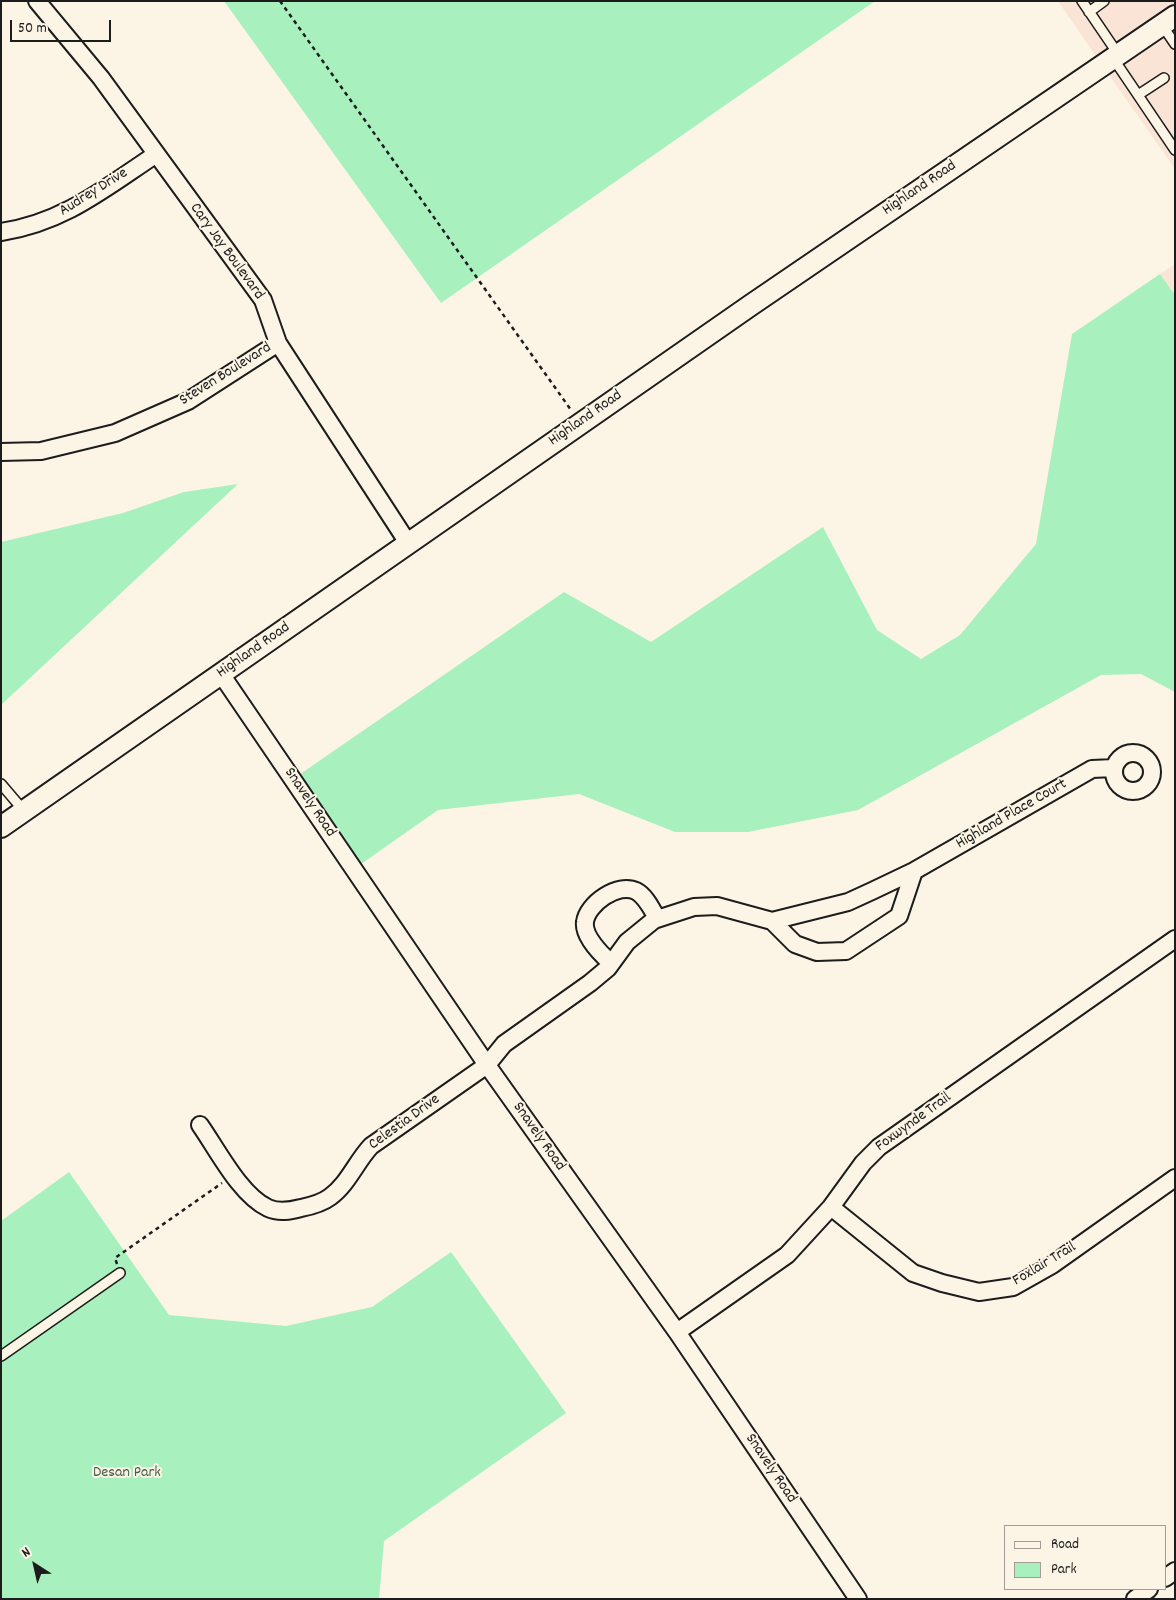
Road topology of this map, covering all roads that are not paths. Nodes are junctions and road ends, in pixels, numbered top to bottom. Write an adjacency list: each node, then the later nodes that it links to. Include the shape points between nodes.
1 (37, 1): 11 (street, Cary Jay Boulevard, via 96,72)
2 (1082, 1): 4 (lane)
3 (1104, 1): 4 (lane)
4 (1089, 12): 7 (lane)
5 (1168, 21): 6 (lane); 7 (street, Highland Road)
6 (1175, 44)
7 (1115, 56): 9 (lane); 15 (street, Highland Road)
8 (1164, 78): 9 (lane)
9 (1138, 95): 10 (lane)
10 (1175, 150)
11 (155, 154): 12 (street, Audrey Drive, via 63,215); 13 (street, Cary Jay Boulevard, via 263,300)
12 (1, 232)
13 (278, 343): 14 (street, Steven Boulevard, via 188,401 115,433 41,451); 15 (street, Cary Jay Boulevard)
14 (1, 452)
15 (408, 543): 16 (street, Highland Road)
16 (221, 674): 19 (street, Highland Road); 26 (street, Snavely Road)
17 (1114, 768): 21 (street, Highland Place Court, via 1092,769)
18 (1, 784): 19 (lane)
19 (24, 811): 20 (street, Highland Road)
20 (2, 825)
21 (914, 871): 23 (street, Highland Place Court, via 848,902); 23 (street, Highland Place Court, via 899,916 846,951 818,952 795,944)
22 (657, 918): 23 (street, Highland Place Court, via 694,908 717,906); 25 (street, Highland Place Court, via 627,942); 25 (street, via 635,891 618,890 592,906 584,923 586,932)
23 (772, 921)
24 (1175, 939): 29 (street, Foxwynde Trail, via 879,1147)
25 (611, 963): 26 (street, Highland Place Court, via 590,983 504,1044)
26 (487, 1065): 27 (street, Celestia Drive, via 371,1146 330,1197 287,1212 268,1208 248,1192); 31 (street, Snavely Road)
27 (200, 1125)
28 (1175, 1178): 29 (street, Foxlair Trail, via 1052,1264 1012,1287 979,1292 942,1284 913,1273)
29 (830, 1207): 31 (street, Foxwynde Trail, via 787,1255)
30 (120, 1273): 32 (lane)
31 (677, 1332): 34 (street, Snavely Road)
32 (1, 1356)
33 (1148, 1590): 35 (street)
34 (858, 1599)
35 (1135, 1599)

